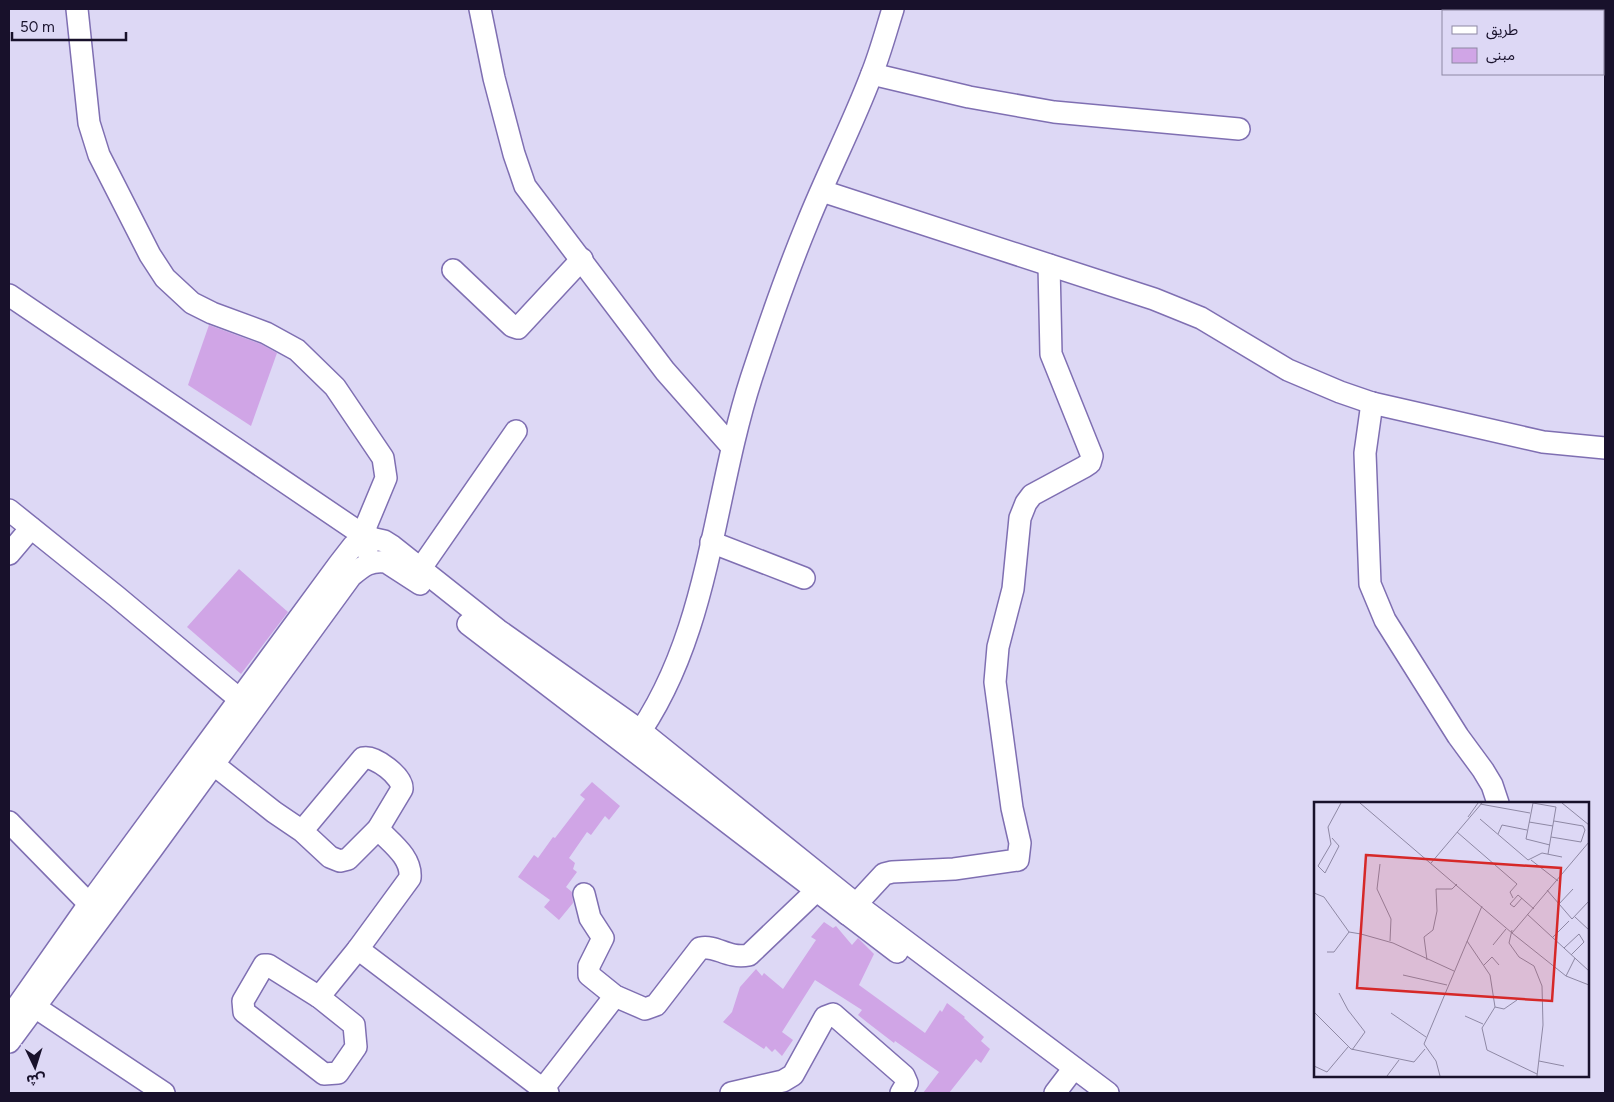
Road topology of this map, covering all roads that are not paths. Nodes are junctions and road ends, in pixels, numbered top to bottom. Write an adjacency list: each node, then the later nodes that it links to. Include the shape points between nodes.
1 (76, 9): 17 (street, via 89,123 111,182 150,255 165,278 192,303 282,341 317,368 339,392 383,458 386,471 383,487 368,518)
2 (480, 9): 7 (street, via 494,78 522,180)
3 (893, 9): 4 (street)
4 (872, 74): 5 (street, via 968,97 1054,112); 6 (street)
5 (1238, 129)
6 (822, 190): 8 (street); 13 (street, via 787,275)
7 (582, 259): 9 (street, via 518,328 512,326); 13 (street, via 665,371)
8 (1049, 265): 11 (street, via 1154,299 1200,318 1288,370); 32 (street, via 1051,354 1092,456 1084,467 1032,495 1020,518 1016,571 998,647 995,682 1012,808 1020,843 1018,860 884,874)
9 (453, 270)
10 (9, 295): 17 (street)
11 (1372, 403): 14 (street, via 1542,442); 26 (street, via 1366,453 1370,584 1397,641 1483,770)
12 (516, 431): 21 (street)
13 (732, 446): 18 (street)
14 (1605, 448)
15 (9, 510): 16 (street)
16 (31, 528): 19 (street); 23 (street)
17 (366, 537): 20 (street); 21 (street, via 384,541); 23 (street, via 352,546)
18 (711, 542): 22 (street); 24 (street, via 679,660 668,687)
19 (9, 554)
20 (368, 562): 23 (street, via 350,576); 24 (street, via 386,562 397,568 495,646)
21 (422, 568): 24 (street)
22 (804, 578)
23 (246, 705): 25 (street)
24 (635, 739): 30 (street); 32 (street)
25 (207, 759): 29 (street); 33 (street)
26 (1498, 802)
27 (9, 822): 33 (street)
28 (378, 829): 29 (street, via 348,860 330,857); 29 (street, via 403,786 400,780 367,757); 34 (street, via 406,858 411,870 410,878)
29 (302, 831)
30 (816, 892): 32 (street); 35 (street, via 749,955 735,957 700,948 652,1007 645,1009)
31 (584, 894): 35 (street, via 590,918 603,938 588,973)
32 (851, 909): 40 (street)
33 (95, 910): 37 (street)
34 (358, 949): 36 (street); 41 (street)
35 (615, 996): 41 (street)
36 (319, 997): 36 (street, via 354,1025 356,1047 338,1073 324,1074 244,1012 243,1006 264,965)
37 (29, 1003): 38 (street); 39 (street); 42 (street)
38 (9, 1018)
39 (9, 1042)
40 (1077, 1081): 45 (street); 46 (street)
41 (545, 1091)
42 (164, 1093)
43 (731, 1093): 44 (street, via 783,1081 793,1075 825,1017 833,1014 904,1076 907,1083)
44 (901, 1093)
45 (1055, 1093)
46 (1108, 1093)

